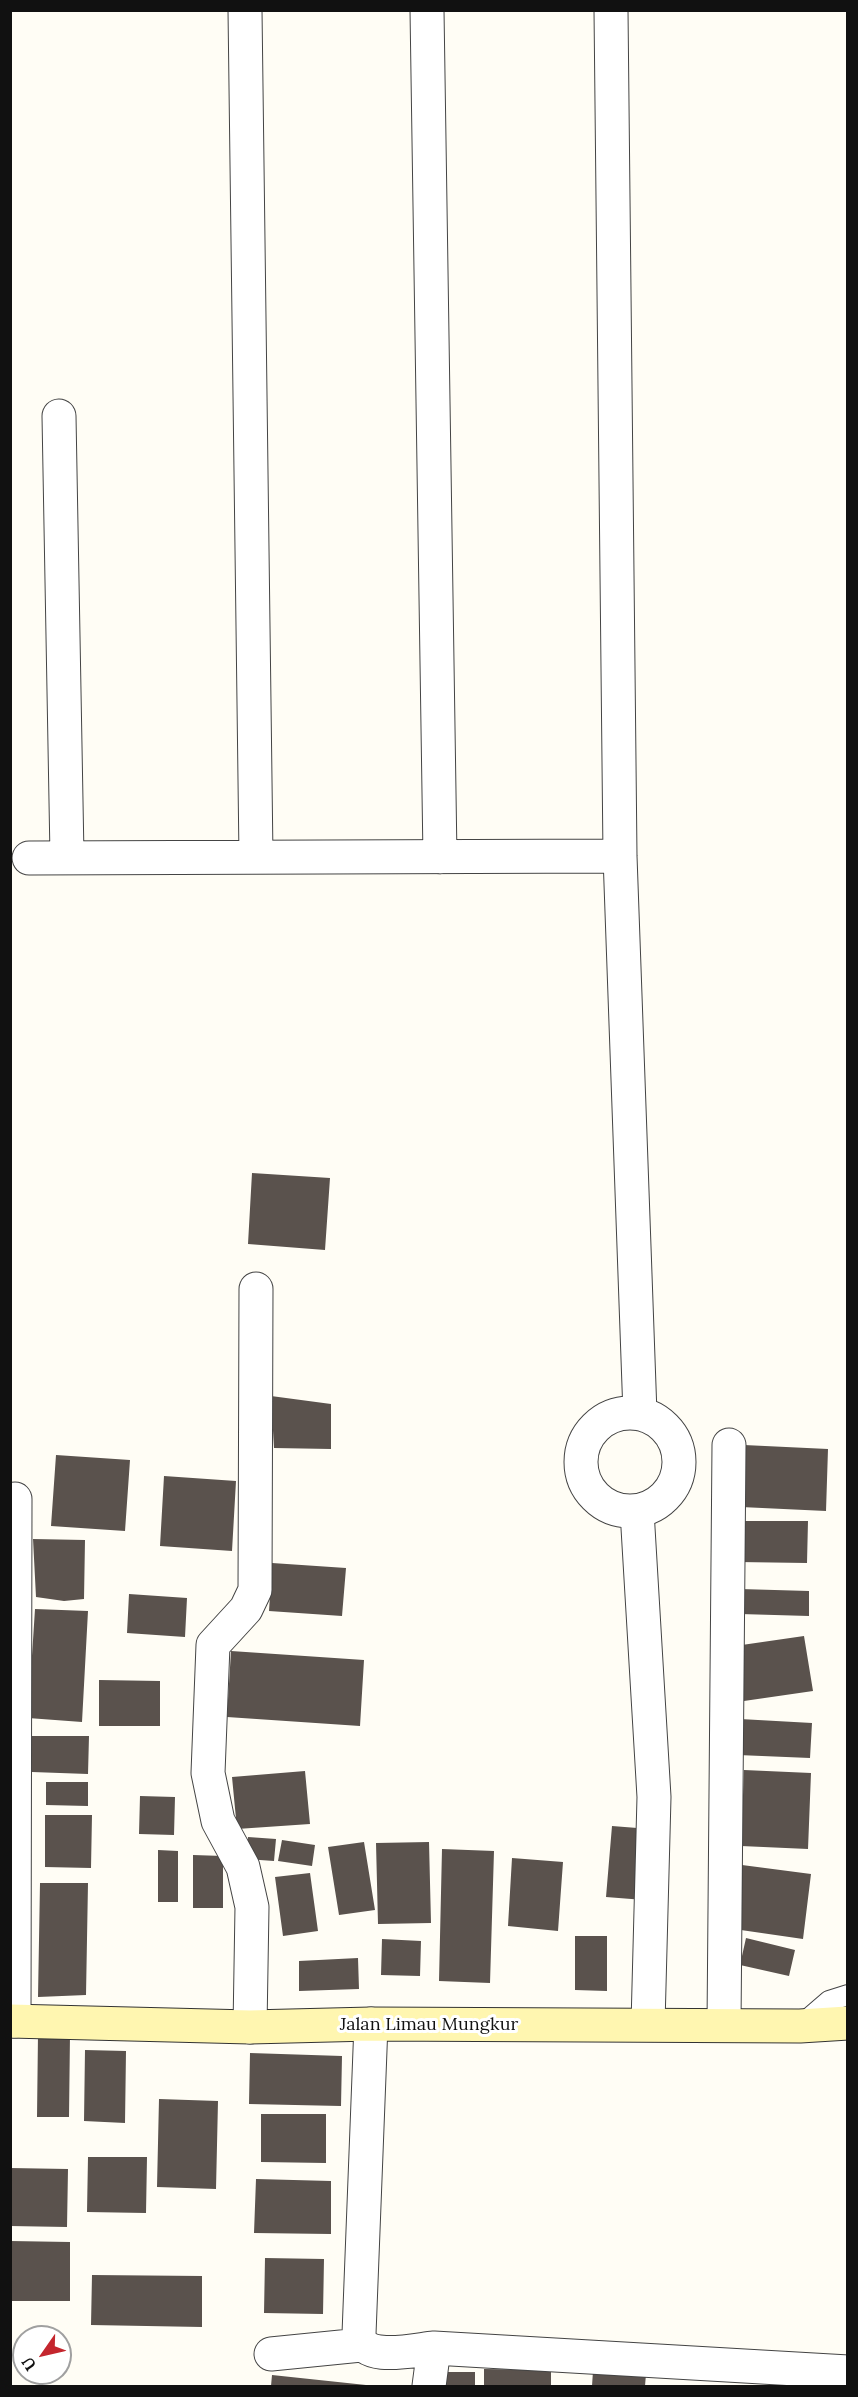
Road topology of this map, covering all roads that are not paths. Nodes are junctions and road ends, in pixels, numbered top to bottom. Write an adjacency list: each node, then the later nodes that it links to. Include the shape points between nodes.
1 (245, 10): 7 (street)
2 (427, 10): 8 (street)
3 (611, 10): 6 (street)
4 (59, 416): 5 (street)
5 (67, 856): 7 (street); 9 (street)
6 (620, 856): 8 (street); 11 (street)
7 (256, 857): 8 (street)
8 (440, 857)
9 (29, 858)
10 (256, 1289): 22 (street, via 255,1590 246,1609 213,1645 208,1773 218,1821 243,1867 252,1907)
11 (640, 1414): 14 (street, via 656,1420 669,1432 677,1447 679,1464 676,1481 667,1495 653,1506); 14 (street, via 623,1413 607,1418 584,1443 580,1460 591,1492 604,1504 620,1511)
12 (729, 1445): 20 (street)
13 (15, 1500): 16 (street)
14 (637, 1511): 19 (street, via 654,1797)
15 (848, 1995): 21 (lane, via 829,2001)
16 (12, 2021): 22 (street, Jalan Limau Mungkur)
17 (848, 2023): 21 (street, Jalan Limau Mungkur)
18 (371, 2024): 19 (street, Jalan Limau Mungkur); 22 (street, Jalan Limau Mungkur); 23 (street)
19 (648, 2024): 20 (street, Jalan Limau Mungkur)
20 (724, 2024): 21 (street, Jalan Limau Mungkur)
21 (800, 2026)
22 (250, 2027)
23 (361, 2345): 24 (street, via 385,2352); 25 (street)
24 (434, 2348): 26 (street); 29 (street)
25 (271, 2354)
26 (580, 2372): 28 (street)
27 (848, 2372): 28 (street)
28 (671, 2375)
29 (429, 2386)

